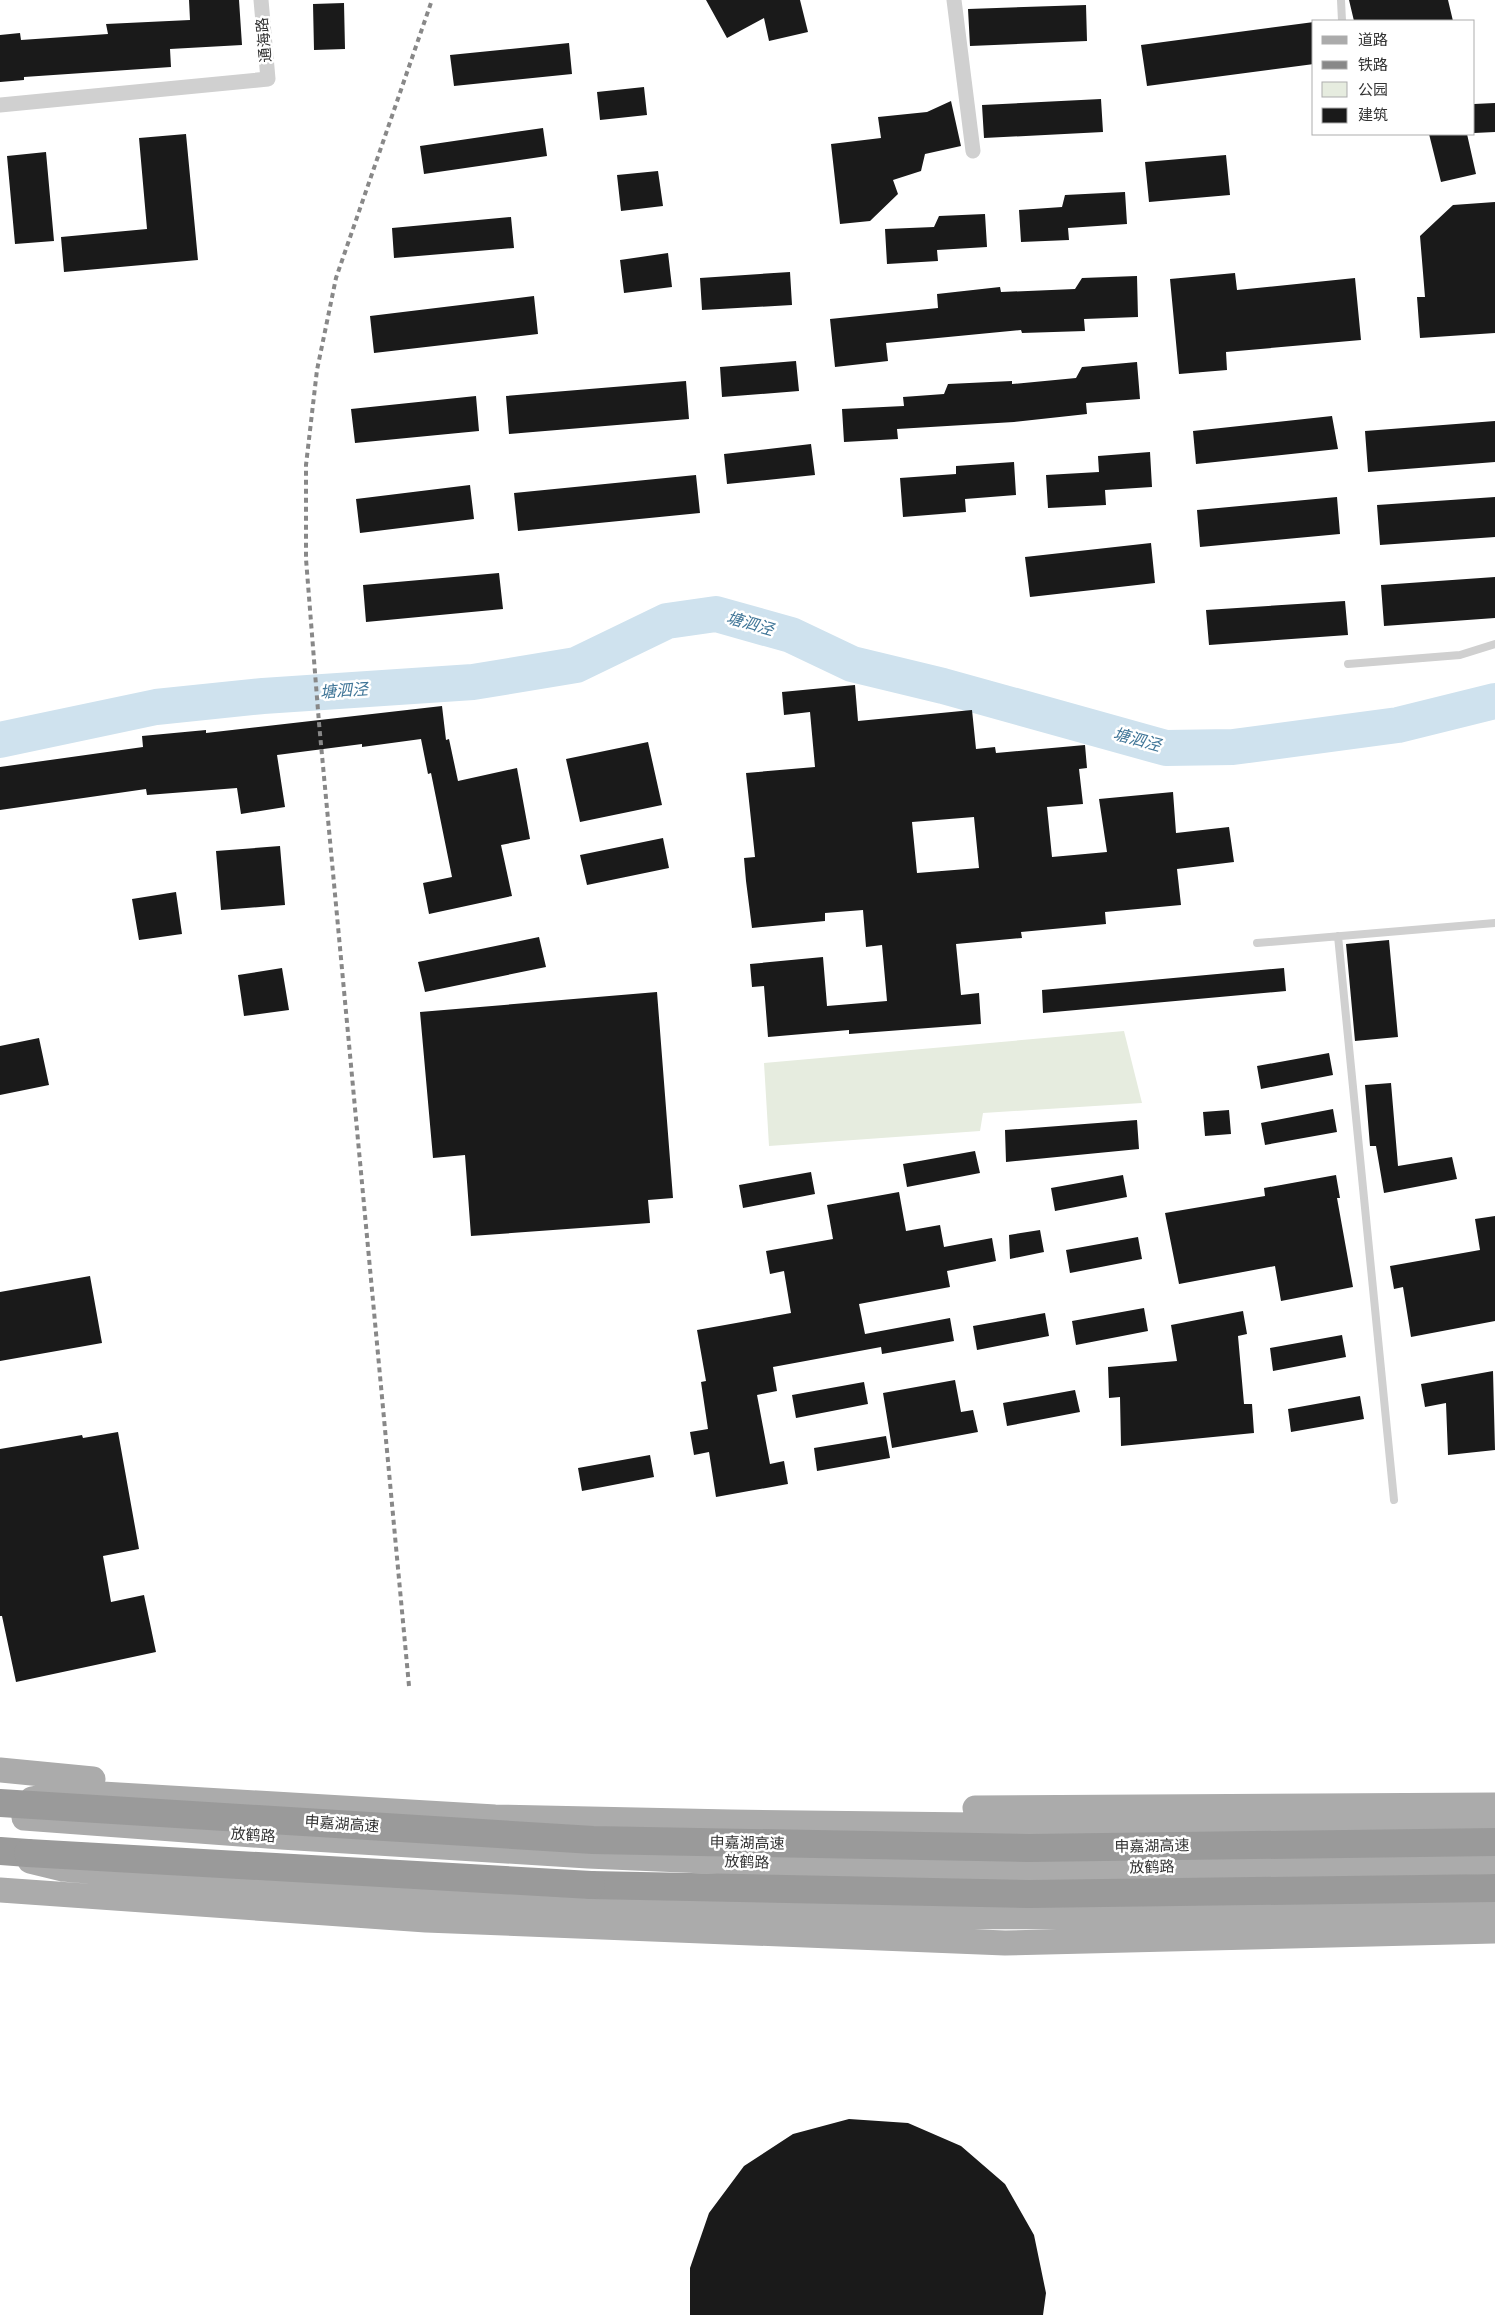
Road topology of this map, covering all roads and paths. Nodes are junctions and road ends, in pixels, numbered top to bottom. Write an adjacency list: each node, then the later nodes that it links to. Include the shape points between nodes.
1 (261, 0): 5 (street, 通海路, via 268,79)
2 (954, 0): 6 (street)
3 (1340, 0): 4 (lane)
4 (1342, 20)
5 (0, 105)
6 (973, 151)
7 (1495, 644): 8 (lane, via 1460,655)
8 (1348, 664)
9 (1495, 923): 10 (lane)
10 (1338, 936): 11 (lane); 12 (lane)
11 (1257, 943)
12 (1394, 1500)
13 (0, 1770): 15 (main road, via 95,1780 531,1802 907,1809)
14 (0, 1804): 17 (main road, bridge, via 68,1792 494,1817 731,1822 1068,1826); 18 (highway, 申嘉湖高速, bridge, via 593,1840 1029,1848)
15 (1495, 1804)
16 (0, 1816): 21 (main road, 放鹤路, via 588,1856 944,1871)
17 (1495, 1822)
18 (1495, 1842)
19 (0, 1846): 24 (main road, 放鹤路, bridge, via 535,1888 778,1895)
20 (0, 1852): 22 (highway, bridge, via 592,1885 1029,1894); 25 (main road, via 63,1869 83,1871 428,1900 664,1911 1009,1918)
21 (1495, 1862)
22 (1495, 1888)
23 (0, 1890): 26 (main road, via 426,1920 1005,1943)
24 (1495, 1894)
25 (1495, 1910)
26 (1495, 1932)

